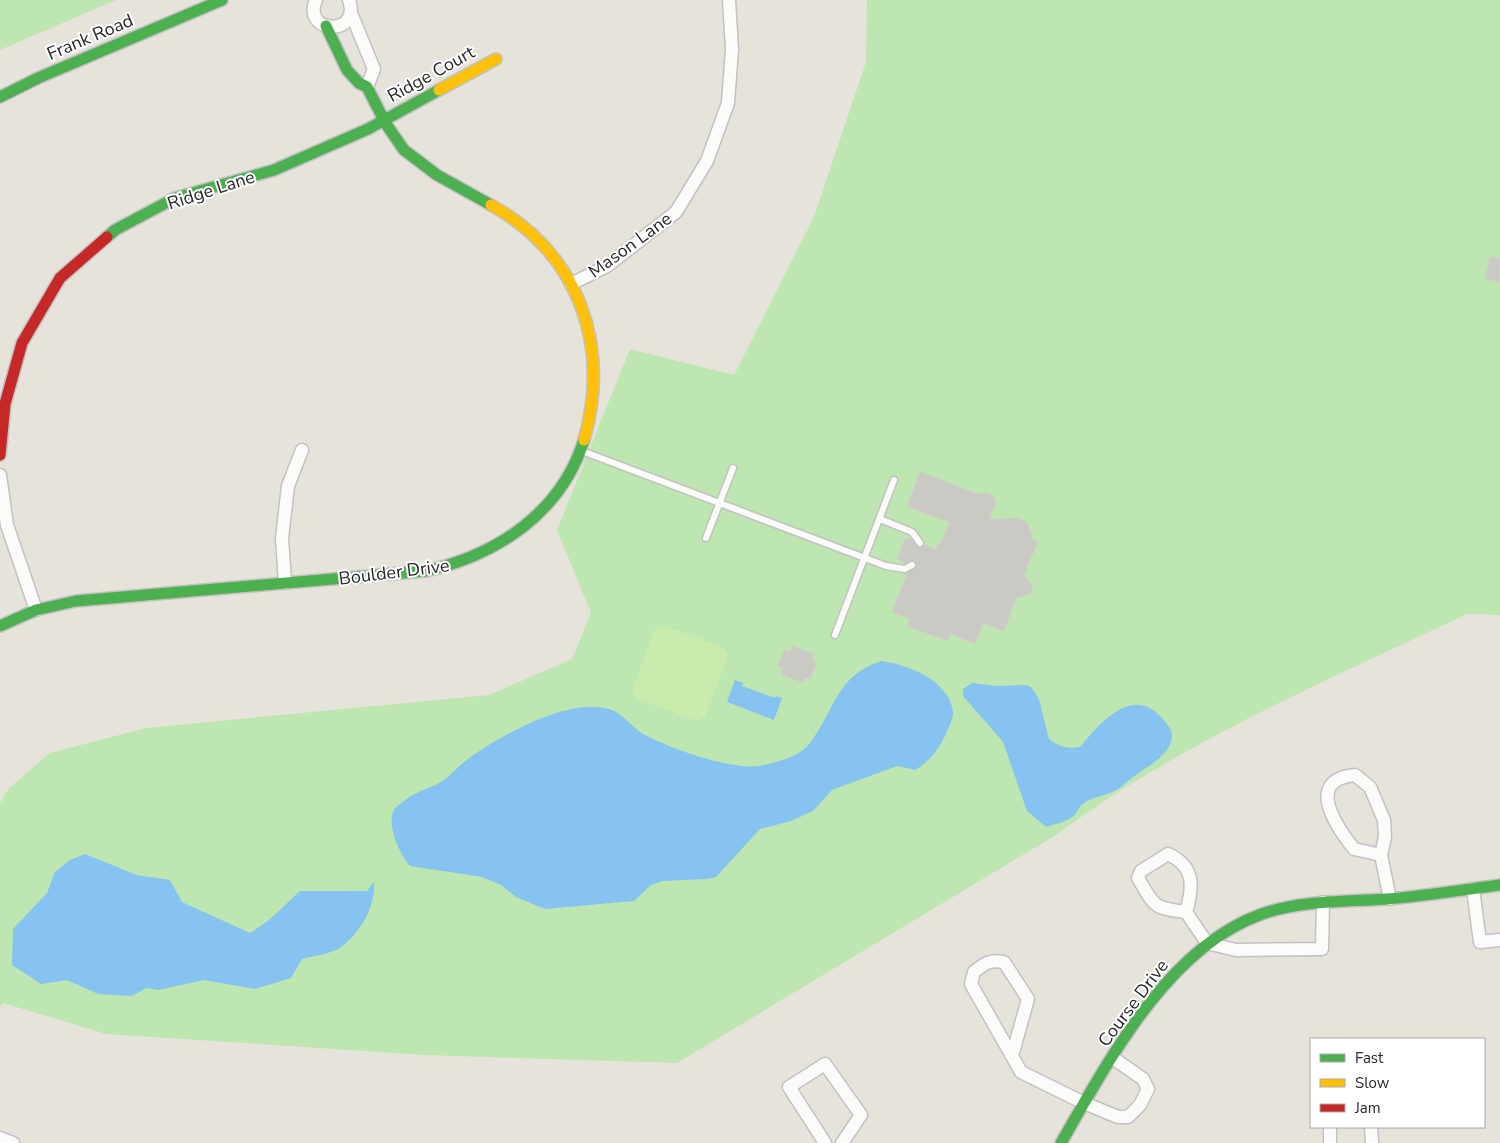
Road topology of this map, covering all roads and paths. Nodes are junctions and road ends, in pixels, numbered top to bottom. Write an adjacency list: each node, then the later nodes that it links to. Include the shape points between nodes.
1 (222, 0): 8 (street, Frank Road)
2 (316, 0): 5 (street, Boulder Drive, via 315,16)
3 (729, 0): 10 (street, Mason Lane, via 732,49 728,103 707,161 676,212 607,266)
4 (350, 6): 5 (street, via 346,22 341,26); 7 (street, via 374,69)
5 (326, 26): 7 (street, Boulder Drive, via 351,76 356,83)
6 (496, 59): 9 (street, Ridge Court)
7 (367, 87): 9 (street, Boulder Drive)
8 (0, 97)
9 (384, 120): 10 (street, Boulder Drive, via 396,141 412,158 500,210 529,232 556,261); 13 (street, Ridge Lane, via 274,170 175,198 115,230 60,278 22,343 4,404)
10 (571, 284): 12 (street, Boulder Drive, via 589,331 594,372 587,430)
11 (302, 450): 23 (street, via 288,486 282,538)
12 (581, 450): 17 (lane); 23 (street, Boulder Drive, via 565,482 537,516 503,543 482,554 426,571)
13 (0, 455)
14 (733, 468): 17 (lane)
15 (0, 475): 24 (street, via 7,525)
16 (894, 480): 18 (lane)
17 (720, 503): 19 (lane); 21 (lane)
18 (880, 519): 20 (lane, via 912,532); 21 (lane)
19 (706, 538)
20 (920, 543)
21 (865, 557): 22 (lane, via 898,569 904,570); 26 (lane)
22 (912, 565)
23 (285, 583): 24 (street, Boulder Drive, via 97,598)
24 (36, 610): 25 (street, Boulder Drive)
25 (0, 626)
26 (836, 635)
27 (1381, 855): 27 (street, via 1361,852 1350,844 1327,802 1327,790 1334,781 1355,775 1370,787 1385,828); 30 (street)
28 (1500, 885): 29 (street, Course Drive)
29 (1473, 888): 30 (street, Course Drive); 33 (street, via 1480,942)
30 (1390, 899): 31 (street, Course Drive)
31 (1323, 902): 34 (street, Course Drive, via 1258,916); 34 (street, via 1322,949 1236,950)
32 (1186, 912): 32 (street, via 1192,889 1191,878 1177,858 1168,854 1141,871 1138,878 1154,905); 34 (street)
33 (1500, 940)
34 (1207, 943): 36 (street, Course Drive, via 1176,971)
35 (1012, 1056): 35 (street, via 971,984 974,972 986,962 1004,962 1028,999); 37 (street, via 1021,1072)
36 (1113, 1058): 37 (street, Course Drive); 37 (street, via 1143,1079 1148,1089 1140,1105 1128,1117 1118,1117)
37 (1084, 1103): 44 (street, Course Drive)
38 (1330, 1128): 45 (street)
39 (1371, 1128): 46 (street)
40 (0, 1138): 41 (street)
41 (13, 1143)
42 (825, 1143): 43 (street, via 789,1087 825,1064 861,1115)
43 (842, 1143)
44 (1061, 1143)
45 (1330, 1143)
46 (1372, 1143)

